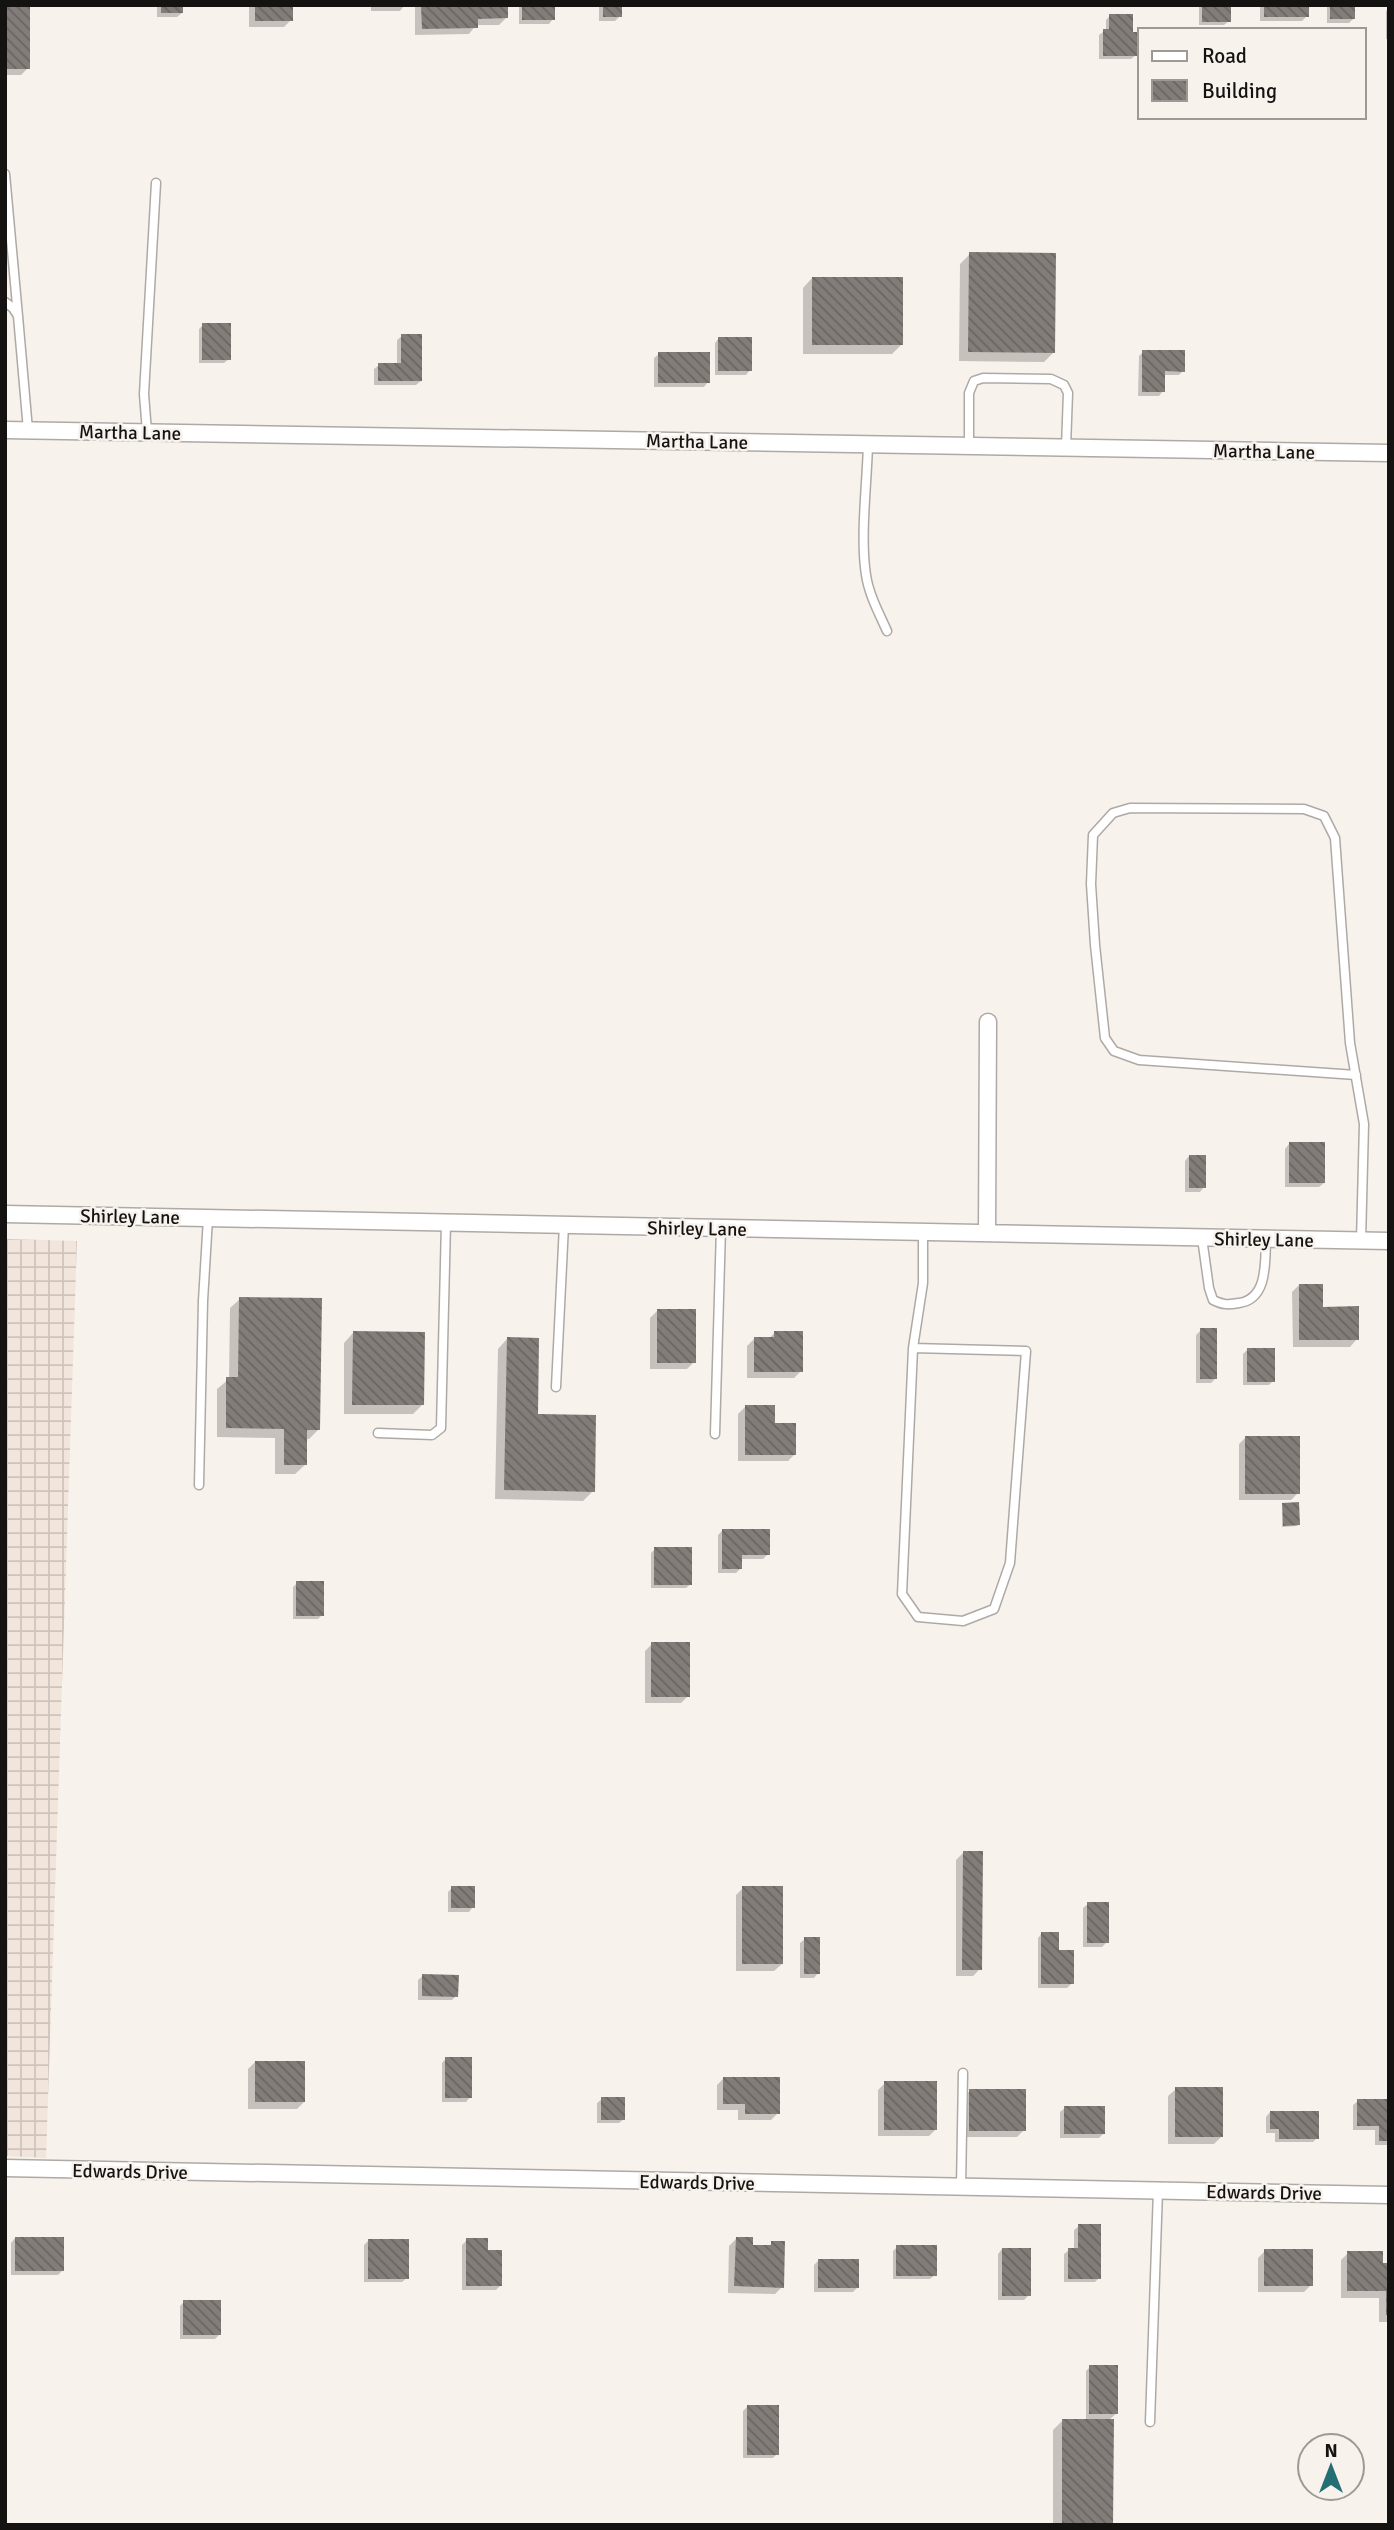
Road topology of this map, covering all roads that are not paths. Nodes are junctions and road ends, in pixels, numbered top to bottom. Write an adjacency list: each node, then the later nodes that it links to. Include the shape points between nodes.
1 (5, 174): 4 (lane)
2 (156, 183): 7 (lane, via 144,394)
3 (5, 302): 4 (lane)
4 (18, 316): 6 (lane)
5 (5, 430): 6 (street, Martha Lane)
6 (28, 430): 7 (street, Martha Lane)
7 (147, 432): 8 (street, Martha Lane)
8 (868, 444): 9 (street, Martha Lane); 12 (lane, via 866,575)
9 (968, 446): 10 (street, Martha Lane); 10 (lane, via 969,393 974,381 983,378 1051,379 1064,385 1068,393)
10 (1066, 447): 11 (street, Martha Lane)
11 (1389, 453)
12 (887, 631)
13 (988, 1022): 21 (street)
14 (1356, 1076): 14 (lane, via 1335,838 1324,816 1304,809 1130,808 1113,813 1093,835 1091,884 1105,1038 1114,1051 1139,1060); 24 (lane, via 1364,1124)
15 (5, 1214): 16 (street, Shirley Lane)
16 (208, 1218): 17 (street, Shirley Lane); 30 (lane)
17 (446, 1223): 18 (street, Shirley Lane); 28 (lane, via 441,1428 432,1435)
18 (564, 1225): 19 (street, Shirley Lane); 27 (lane)
19 (721, 1228): 20 (street, Shirley Lane); 29 (lane)
20 (923, 1233): 21 (street, Shirley Lane); 26 (lane, via 923,1283)
21 (987, 1233): 22 (street, Shirley Lane)
22 (1202, 1238): 23 (street, Shirley Lane); 23 (lane, via 1213,1300 1223,1306 1248,1302 1258,1293)
23 (1266, 1239): 24 (street, Shirley Lane)
24 (1361, 1241): 25 (street, Shirley Lane)
25 (1389, 1241)
26 (913, 1348): 26 (lane, via 902,1594 918,1617 963,1621 994,1609 1010,1563 1026,1351)
27 (556, 1387)
28 (378, 1433)
29 (715, 1434)
30 (199, 1485)
31 (962, 2073): 33 (lane)
32 (5, 2168): 33 (street, Edwards Drive)
33 (961, 2187): 34 (street, Edwards Drive)
34 (1158, 2190): 35 (street, Edwards Drive); 36 (lane)
35 (1389, 2195)
36 (1150, 2422)

